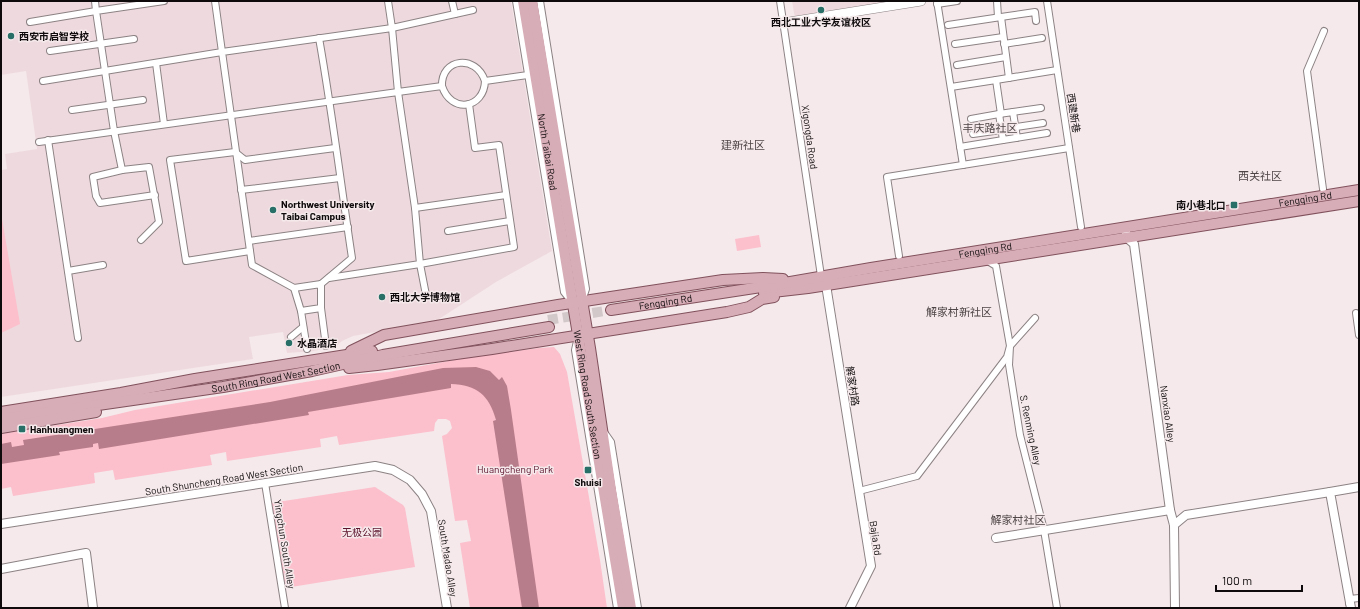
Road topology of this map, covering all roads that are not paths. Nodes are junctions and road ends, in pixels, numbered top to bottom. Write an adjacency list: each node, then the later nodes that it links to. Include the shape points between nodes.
1 (95, 1): 18 (street)
2 (164, 1): 15 (street)
3 (215, 1): 35 (street)
4 (388, 1): 25 (street)
5 (452, 1): 19 (street)
6 (516, 1): 41 (street)
7 (523, 1): 41 (main road, North Taibai Road)
8 (532, 1): 104 (main road, North Taibai Road)
9 (540, 1): 104 (street, via 586,289)
10 (780, 1): 23 (street, Xigongda Road)
11 (921, 1): 23 (main road)
12 (957, 1): 16 (street)
13 (997, 1): 20 (street)
14 (1047, 1): 39 (street, 西建新巷)
15 (145, 2): 18 (street)
16 (937, 3): 47 (street)
17 (474, 10): 19 (street)
18 (96, 11): 22 (street); 31 (street)
19 (454, 14): 25 (street)
20 (1000, 17): 21 (street, via 1035,12); 24 (street); 27 (street)
21 (1036, 21)
22 (30, 22)
23 (783, 23): 99 (street, Xigongda Road)
24 (948, 25)
25 (392, 28): 29 (street); 48 (street)
26 (1324, 30): 77 (street, via 1307,71)
27 (1003, 36): 32 (street); 33 (street)
28 (134, 38): 31 (street)
29 (318, 38): 35 (street); 50 (street)
30 (1042, 38): 33 (street)
31 (101, 43): 34 (street); 40 (street)
32 (955, 44)
33 (1004, 44): 36 (street)
34 (50, 51)
35 (222, 52): 37 (street); 57 (street)
36 (1006, 57): 38 (street); 42 (street)
37 (156, 63): 40 (street); 60 (street)
38 (957, 65)
39 (1057, 70): 42 (street); 72 (street, 西建新巷)
40 (105, 71): 44 (street); 51 (street)
41 (532, 74): 45 (street); 104 (main road, North Taibai Road)
42 (1009, 78): 43 (street)
43 (996, 80): 47 (street); 56 (street)
44 (43, 81)
45 (485, 81): 46 (street, via 477,67 461,62 447,70); 52 (street, via 479,98)
46 (442, 86): 48 (street); 52 (street, via 444,94 453,102)
47 (951, 87): 70 (street)
48 (398, 92): 50 (street); 83 (street)
49 (143, 100): 51 (street)
50 (330, 101): 57 (street); 71 (street)
51 (110, 104): 54 (street); 63 (street)
52 (469, 104): 81 (street, via 475,148 499,144)
53 (1041, 108): 55 (street)
54 (72, 110)
55 (1013, 112): 56 (street); 61 (street)
56 (1000, 114): 58 (street); 62 (street)
57 (230, 115): 60 (street); 73 (street)
58 (971, 118)
59 (1043, 123): 61 (street)
60 (164, 124): 63 (street)
61 (1016, 128): 66 (street)
62 (1001, 130): 65 (street); 68 (street)
63 (114, 131): 67 (street); 75 (street)
64 (1048, 133): 66 (street)
65 (973, 134)
66 (1017, 138): 68 (street)
67 (48, 140): 69 (street); 97 (street)
68 (1003, 140): 70 (street)
69 (39, 142)
70 (960, 147): 74 (street)
71 (335, 148): 73 (street, via 245,160); 76 (street)
72 (1069, 148): 74 (street); 86 (street, 西建新巷)
73 (236, 152): 78 (street); 92 (street, via 170,160 186,261)
74 (963, 165): 93 (street, via 887,177)
75 (122, 170): 80 (street, via 149,167); 80 (street, via 93,177 96,196 100,203)
76 (340, 178): 78 (street); 85 (street)
77 (1323, 189)
78 (241, 190): 91 (street)
79 (1359, 190): 87 (main road, Fengqing Rd)
80 (155, 195): 90 (street, via 159,222)
81 (506, 195): 83 (street); 84 (street)
82 (1359, 201): 89 (main road, Fengqing Rd)
83 (415, 208): 95 (street)
84 (510, 221): 88 (street); 95 (street, via 514,247)
85 (348, 227): 91 (street); 98 (street, via 352,258)
86 (1081, 227)
87 (1125, 227): 89 (street, Nanxiao Alley); 99 (main road, Fengqing Rd)
88 (448, 230)
89 (1127, 238): 94 (main road, Fengqing Rd); 132 (street, Nanxiao Alley, via 1134,244)
90 (141, 240)
91 (249, 241): 92 (street)
92 (250, 251): 101 (street, via 252,265)
93 (899, 256)
94 (986, 260): 99 (main road, Fengqing Rd); 115 (street, S. Renming Alley, via 996,266)
95 (420, 264): 98 (street); 103 (street)
96 (103, 265): 97 (street)
97 (68, 271): 113 (street)
98 (329, 278): 100 (street)
99 (820, 279): 102 (main road, Fengqing Rd); 102 (main road, Fengqing Rd, via 611,314); 104 (main road, via 808,276 723,280); 130 (street, 解家村路)
100 (320, 284): 101 (street); 105 (street)
101 (294, 288): 106 (street)
102 (808, 288): 110 (main road, via 762,299 749,307)
103 (426, 295)
104 (577, 302): 110 (main road, West Ring Road South Section); 117 (main road, via 384,335)
105 (321, 308): 106 (street); 114 (street)
106 (301, 311): 109 (street)
107 (1356, 313): 111 (street)
108 (1034, 318): 115 (street)
109 (304, 327): 112 (street); 116 (street)
110 (583, 334): 118 (main road, via 377,365); 125 (main road, West Ring Road South Section); 126 (street, West Ring Road South Section, via 575,350); 127 (main road, West Ring Road South Section)
111 (1359, 335)
112 (291, 337)
113 (78, 338)
114 (326, 346)
115 (1010, 346): 130 (street, via 1007,357 917,476); 136 (street, S. Renming Alley, via 1009,365 1020,435)
116 (307, 349)
117 (341, 356): 118 (main road, South Ring Road West Section, via 548,324); 119 (main road, South Ring Road West Section)
118 (328, 368): 120 (main road, South Ring Road West Section)
119 (156, 386): 121 (main road, South Ring Road West Section, via 86,392); 122 (main road, South Ring Road West Section)
120 (132, 400): 123 (main road, South Ring Road West Section); 124 (main road, via 100,411)
121 (1, 406)
122 (1, 412)
123 (1, 419)
124 (1, 428)
125 (602, 428): 146 (main road, West Ring Road South Section); 147 (street, West Ring Road South Section, via 611,442)
126 (590, 443): 127 (street); 144 (street, West Ring Road South Section)
127 (599, 457): 145 (main road, West Ring Road South Section)
128 (265, 483): 133 (street, South Shuncheng Road West Section, via 374,466 393,470 410,480 422,494); 134 (street, South Shuncheng Road West Section); 142 (street, Yingchun South Alley)
129 (1359, 487): 131 (street)
130 (859, 491): 148 (street, Bajia Rd, via 870,566)
131 (1330, 492): 135 (street, via 1186,515); 140 (street)
132 (1170, 510): 135 (street, Nanxiao Alley); 136 (street)
133 (431, 512): 143 (street, South Madao Alley)
134 (1, 524)
135 (1174, 525): 150 (street, Nanxiao Alley)
136 (1044, 530): 137 (street); 149 (street, S. Renming Alley)
137 (996, 538)
138 (1, 569): 141 (street, via 86,553)
139 (1359, 598): 140 (street)
140 (1350, 604): 151 (street)
141 (93, 608)
142 (285, 608)
143 (447, 608)
144 (617, 608)
145 (623, 608)
146 (631, 608)
147 (638, 608)
148 (850, 608)
149 (1057, 608)
150 (1175, 608)
151 (1347, 608)

